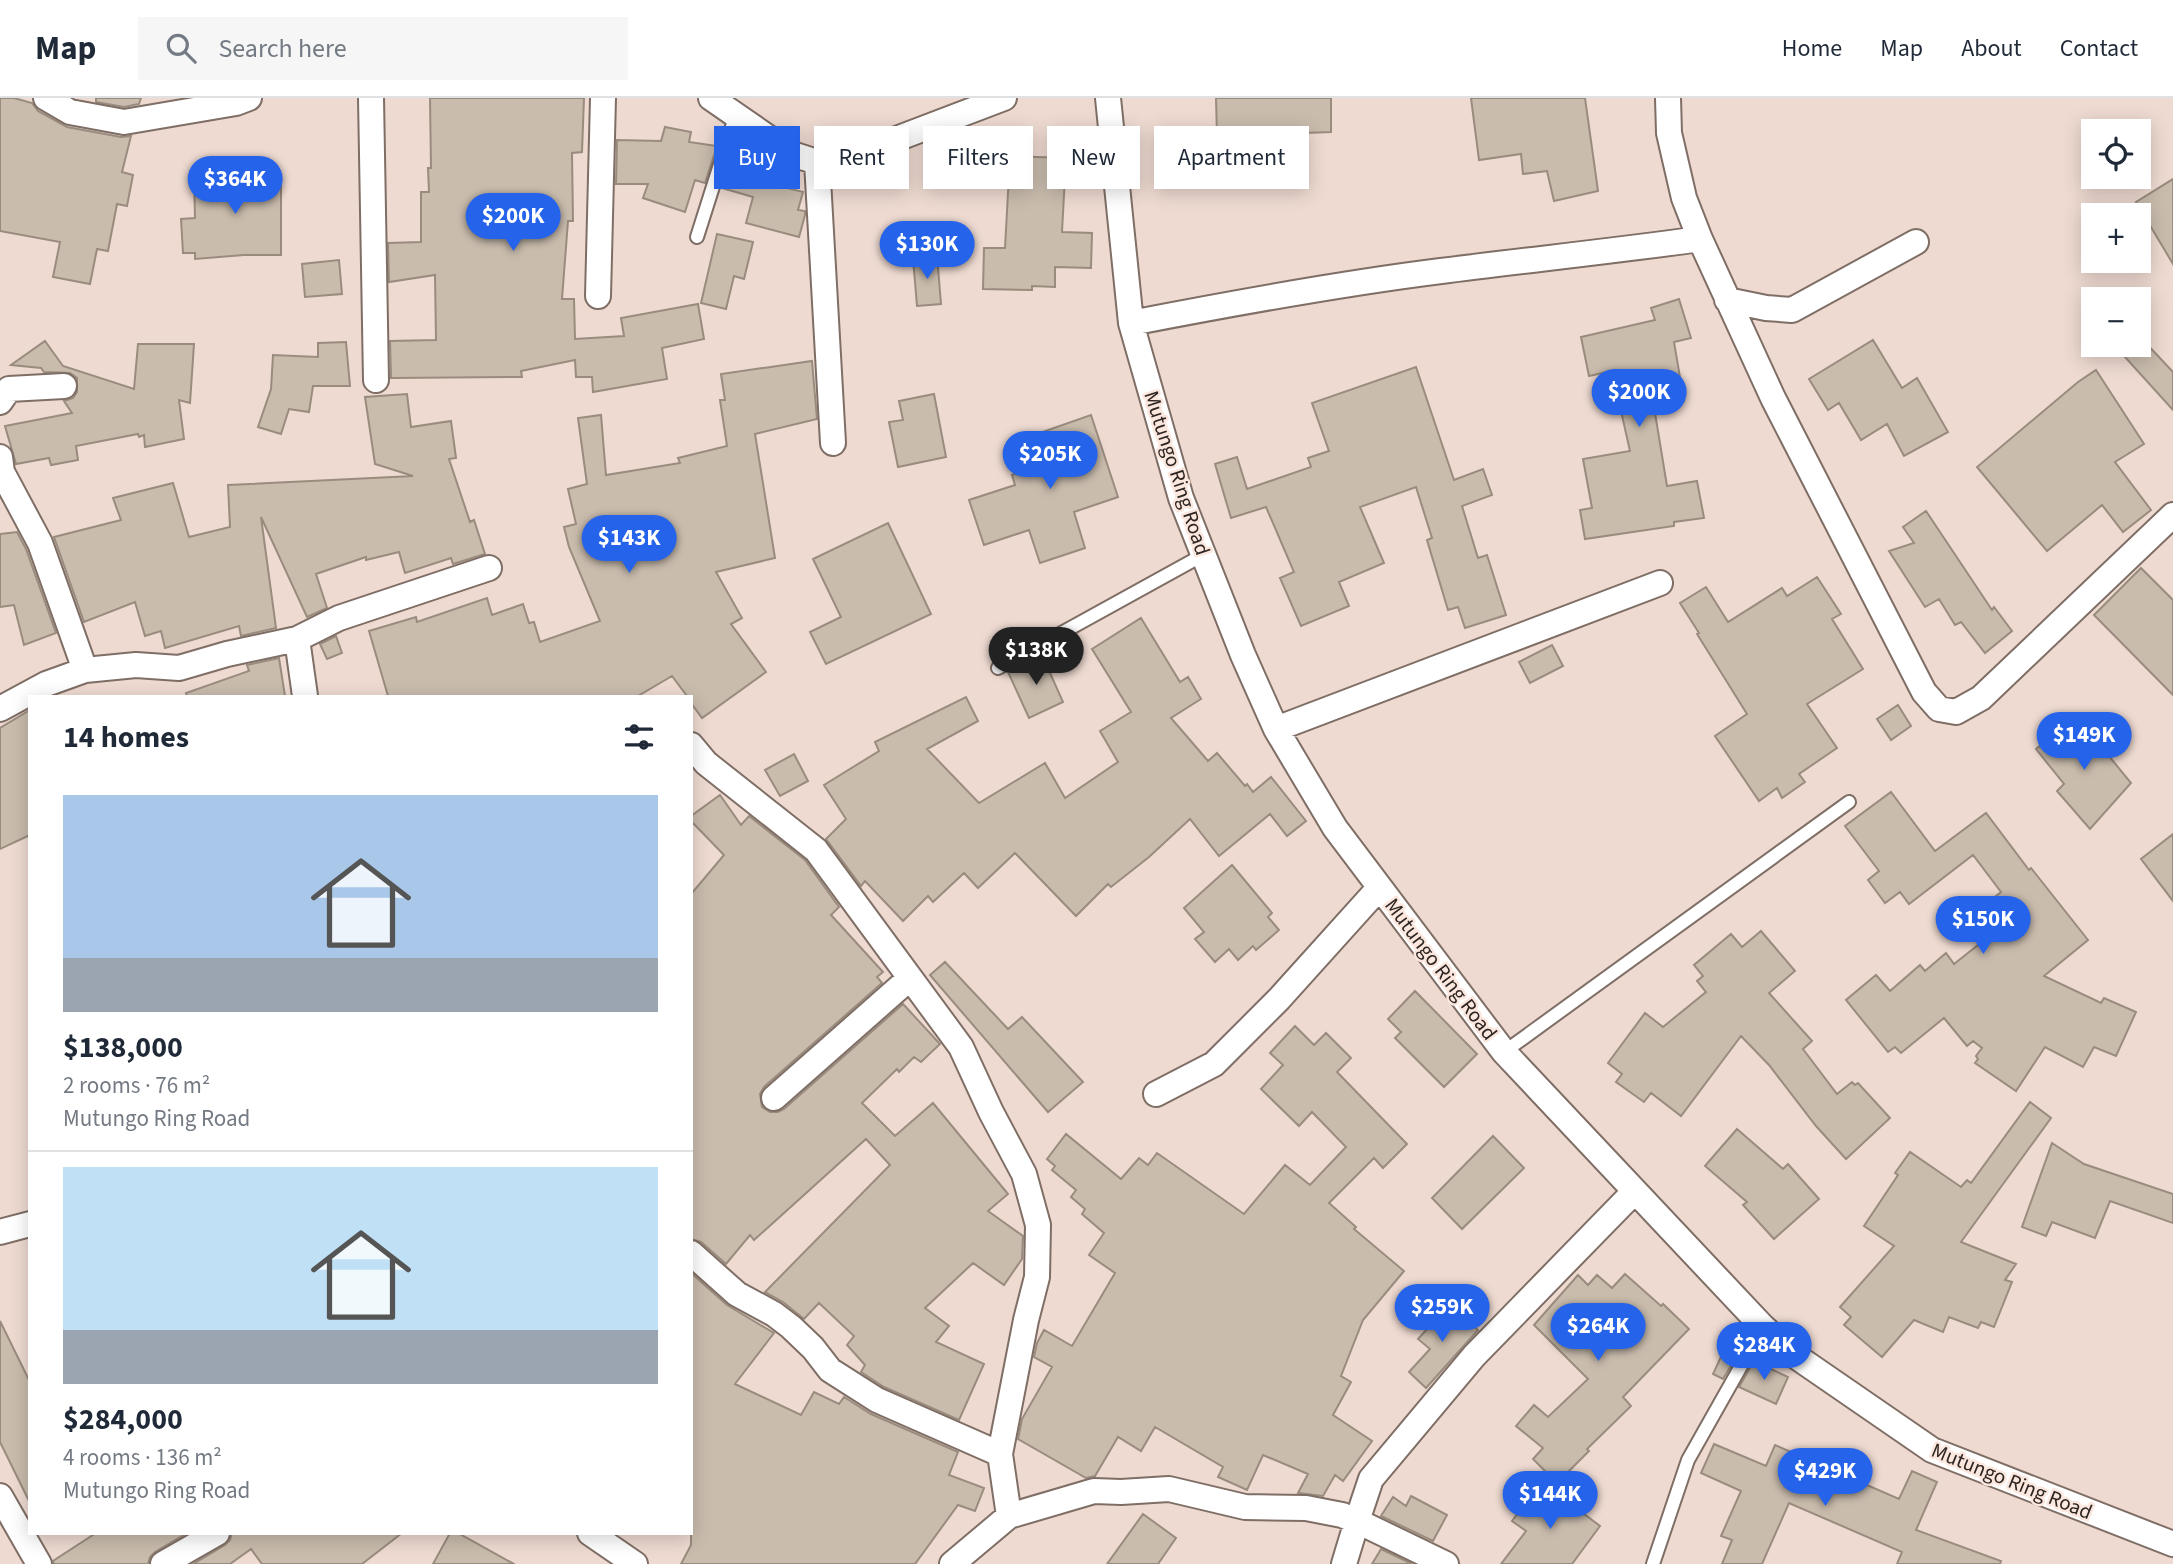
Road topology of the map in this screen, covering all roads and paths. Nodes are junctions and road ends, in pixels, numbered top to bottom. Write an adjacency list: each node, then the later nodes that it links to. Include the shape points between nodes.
1 (46, 98): 2 (street, via 69,112 124,122)
2 (249, 98)
3 (371, 98): 19 (street)
4 (603, 98): 16 (street)
5 (711, 98): 9 (street)
6 (1004, 98): 10 (street)
7 (1108, 98): 18 (street, Mutungo Ring Road)
8 (1668, 98): 14 (street, via 1669,133 1684,198)
9 (736, 114): 11 (street, via 792,154); 13 (lane)
10 (909, 134)
11 (814, 161)
12 (819, 189): 22 (street)
13 (697, 237)
14 (1700, 239): 17 (street); 18 (street, via 1297,291)
15 (1916, 242): 17 (street, via 1792,310)
16 (598, 296)
17 (1727, 300): 24 (street, via 1924,692 1939,709 1956,712 1980,698)
18 (1131, 323): 25 (street, Mutungo Ring Road, via 1181,498)
19 (376, 380)
20 (64, 386): 21 (street, via 9,389)
21 (0, 402)
22 (834, 443)
23 (0, 457): 30 (street, via 2,472 40,543)
24 (2173, 515)
25 (1203, 555): 29 (lane); 33 (street, Mutungo Ring Road)
26 (489, 568): 28 (street, via 339,618)
27 (1660, 583): 33 (street)
28 (297, 639): 30 (street, via 179,668 136,664); 31 (street)
29 (998, 668)
30 (85, 670): 32 (street, via 46,684)
31 (305, 695)
32 (0, 709)
33 (1276, 729): 36 (street, Mutungo Ring Road, via 1335,828)
34 (693, 748): 37 (street, via 706,764 816,850)
35 (1849, 802): 38 (lane)
36 (1379, 888): 38 (street, Mutungo Ring Road); 39 (street, via 1214,1065)
37 (910, 978): 40 (street); 46 (street, via 961,1047 1024,1174 1038,1225 1037,1277)
38 (1504, 1052): 41 (street, Mutungo Ring Road)
39 (1156, 1094)
40 (774, 1098)
41 (1634, 1192): 45 (street, Mutungo Ring Road); 49 (street, via 1474,1356 1431,1407 1371,1479)
42 (28, 1225): 43 (street)
43 (0, 1232)
44 (693, 1255): 46 (street, via 737,1294 791,1327 830,1370 877,1400)
45 (1763, 1328): 52 (street, Mutungo Ring Road, via 1794,1355 1932,1450); 59 (lane, via 1688,1460)
46 (1000, 1454): 48 (street)
47 (0, 1496): 53 (street)
48 (1009, 1516): 49 (street, via 1094,1491 1169,1489 1245,1507 1306,1508); 56 (street)
49 (1357, 1521): 57 (street); 58 (street)
50 (213, 1535): 54 (street)
51 (593, 1535): 55 (street)
52 (2173, 1544)
53 (39, 1564)
54 (163, 1564)
55 (635, 1564)
56 (953, 1564)
57 (1344, 1564)
58 (1446, 1564)
59 (1653, 1564)

